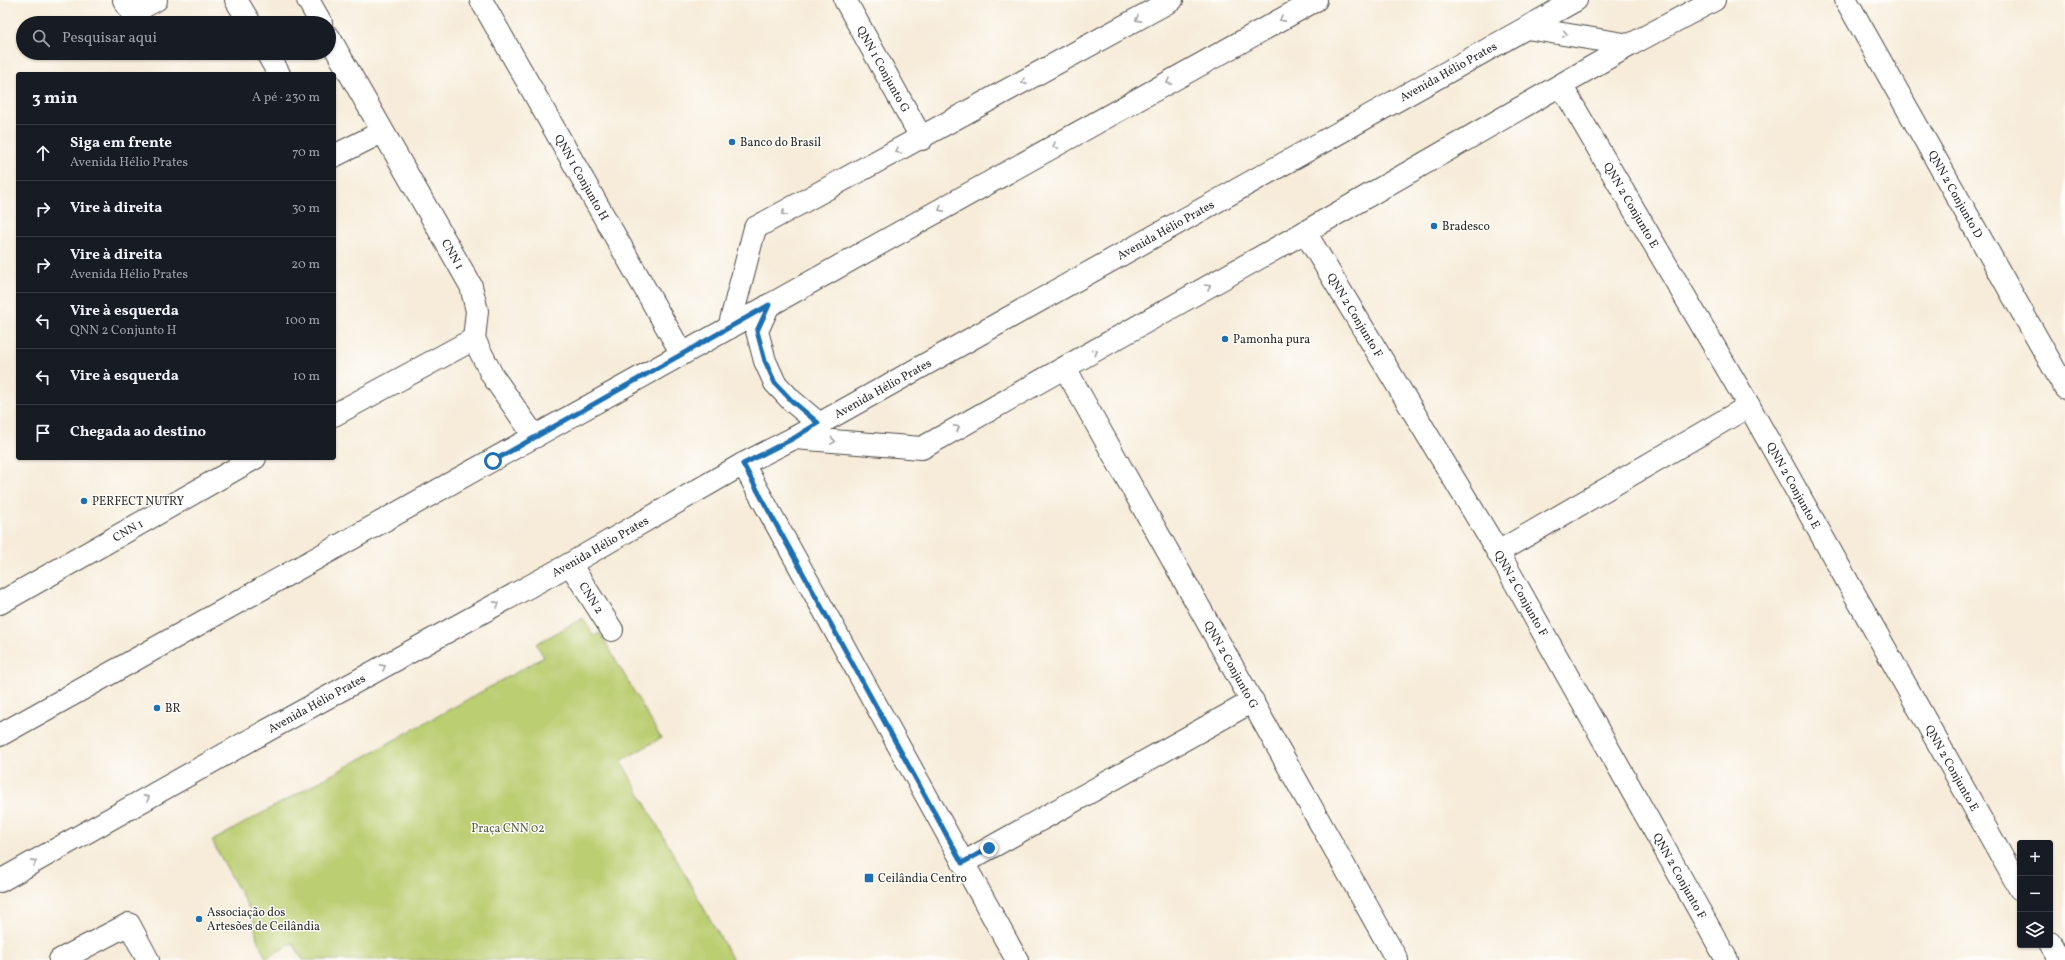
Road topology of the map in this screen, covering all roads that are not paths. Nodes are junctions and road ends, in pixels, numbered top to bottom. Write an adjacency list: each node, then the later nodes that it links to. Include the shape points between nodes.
1 (124, 0): 2 (street, via 132,13)
2 (156, 0)
3 (236, 0): 12 (street)
4 (308, 0): 13 (street)
5 (481, 0): 27 (street, QNN 1 Conjunto H)
6 (845, 0): 21 (street, QNN 1 Conjunto G)
7 (1172, 0): 21 (street, one-way to 21)
8 (1316, 0): 24 (street, one-way to 24)
9 (1576, 0): 14 (street, Avenida Hélio Prates)
10 (1714, 0): 15 (street)
11 (1846, 0): 29 (street, QNN 2 Conjunto D)
12 (246, 16)
13 (317, 16)
14 (1527, 28): 15 (street, one-way to 15); 32 (street, Avenida Hélio Prates)
15 (1630, 45): 19 (street)
16 (336, 50): 20 (street, CNN 1)
17 (271, 60): 18 (street)
18 (278, 72)
19 (1561, 85): 23 (street); 30 (street, QNN 2 Conjunto E)
20 (382, 132): 22 (street); 26 (street, CNN 1, via 471,286 477,311)
21 (922, 138): 25 (street, one-way to 25, via 755,228)
22 (336, 155)
23 (1305, 232): 28 (street, one-way to 23); 37 (street, QNN 2 Conjunto F)
24 (769, 305): 25 (street); 32 (street, via 757,331 765,361 775,383)
25 (729, 328): 27 (street)
26 (474, 339): 31 (street); 33 (street, via 492,375)
27 (682, 354): 33 (street)
28 (1065, 368): 34 (street, one-way to 28, via 922,448); 41 (street, QNN 2 Conjunto G)
29 (2065, 388)
30 (1749, 406): 37 (street); 45 (street, QNN 2 Conjunto E)
31 (336, 414)
32 (818, 423): 34 (street, Avenida Hélio Prates)
33 (535, 437): 42 (street)
34 (794, 438): 36 (street, Avenida Hélio Prates)
35 (251, 460): 39 (street, CNN 1)
36 (743, 464): 38 (street, Avenida Hélio Prates); 43 (street)
37 (1498, 552): 51 (street, QNN 2 Conjunto F)
38 (570, 564): 40 (street, CNN 2); 44 (street, Avenida Hélio Prates, one-way to 38)
39 (0, 603)
40 (612, 630)
41 (1253, 702): 43 (street); 50 (street, QNN 2 Conjunto G)
42 (0, 735)
43 (962, 863): 49 (street)
44 (0, 881)
45 (2017, 884)
46 (2053, 948): 52 (street)
47 (60, 960): 48 (street, via 129,924)
48 (148, 960)
49 (1017, 960)
50 (1398, 960)
51 (1727, 960)
52 (2060, 960)

